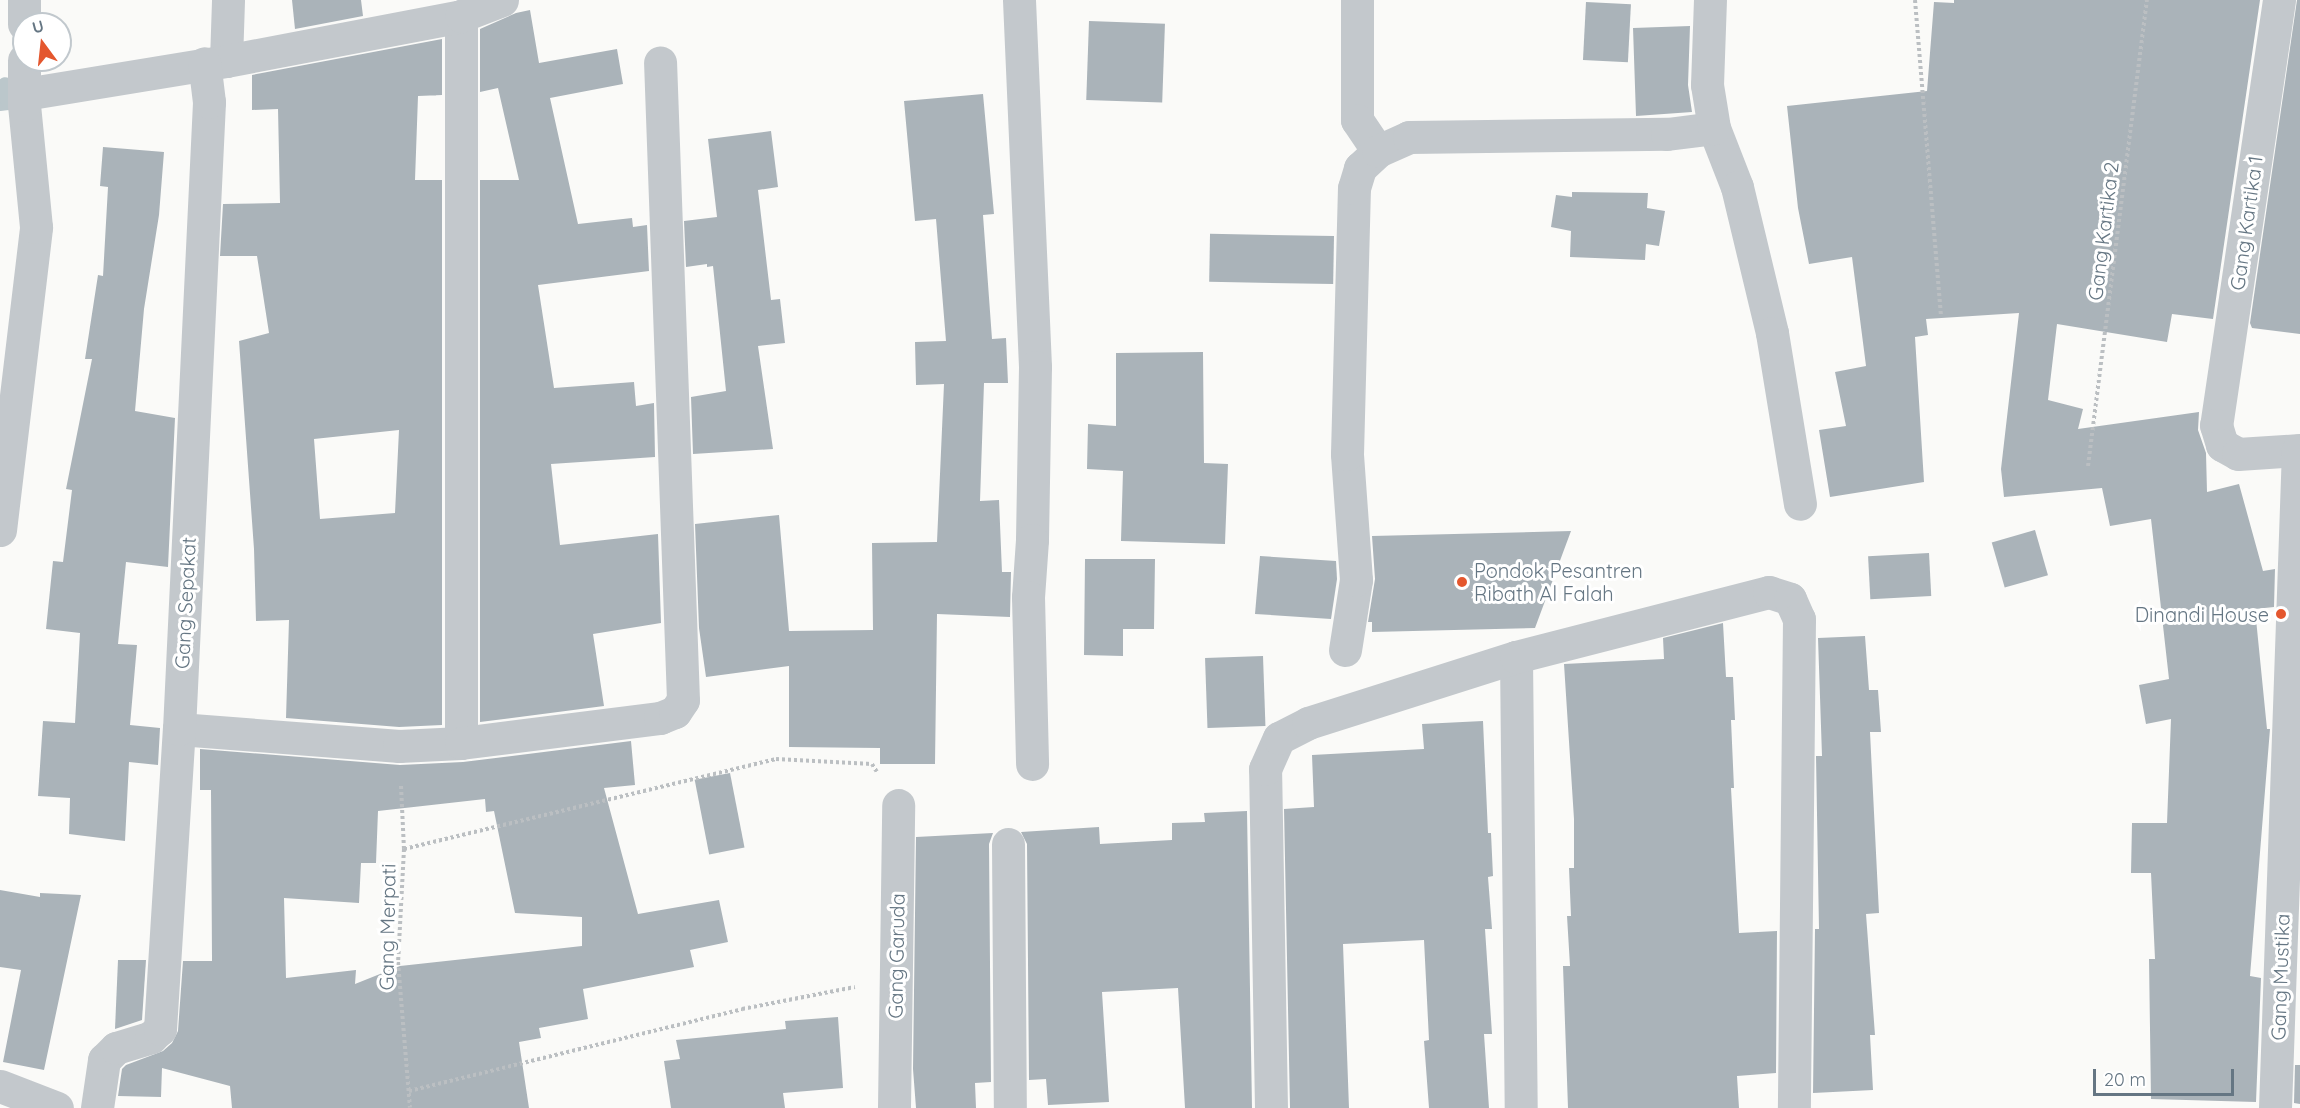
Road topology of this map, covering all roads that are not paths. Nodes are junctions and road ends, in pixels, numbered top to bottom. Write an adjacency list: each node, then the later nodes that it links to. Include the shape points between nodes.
1 (228, 0): 8 (street, Gang Sepakat)
2 (502, 0): 7 (street)
3 (1019, 0): 21 (street, via 1035,367 1028,597)
4 (1357, 0): 13 (street, via 1357,120)
5 (1710, 0): 12 (street, via 1707,85)
6 (2279, 0): 14 (street, Gang Kartika 1, via 2216,425 2222,445 2238,454)
7 (461, 16): 8 (street); 20 (street)
8 (215, 62): 11 (street); 19 (street, Gang Sepakat, via 209,102)
9 (660, 62): 20 (street, via 683,700 675,712 660,718)
10 (22, 72): 11 (street)
11 (16, 103): 16 (street, via 36,227)
12 (1714, 129): 13 (street, via 1667,134 1409,137); 15 (street, via 1737,187 1767,310)
13 (1378, 151): 17 (street, via 1360,168 1354,188 1347,454 1356,580)
14 (2299, 450): 32 (street, Gang Mustika)
15 (1800, 504)
16 (0, 530)
17 (1345, 650)
18 (1516, 657): 29 (street, via 1308,723 1279,738 1265,769); 30 (street); 31 (street, via 1769,592 1790,599 1799,619)
19 (179, 729): 20 (street, via 399,746); 26 (street, Gang Sepakat, via 160,1029 151,1037 116,1048 104,1060)
20 (461, 743)
21 (1032, 764)
22 (898, 805): 27 (street, Gang Garuda)
23 (1008, 844): 28 (street)
24 (0, 1086): 25 (street)
25 (57, 1108)
26 (97, 1108)
27 (894, 1108)
28 (1010, 1108)
29 (1271, 1108)
30 (1521, 1108)
31 (1794, 1108)
32 (2275, 1108)

